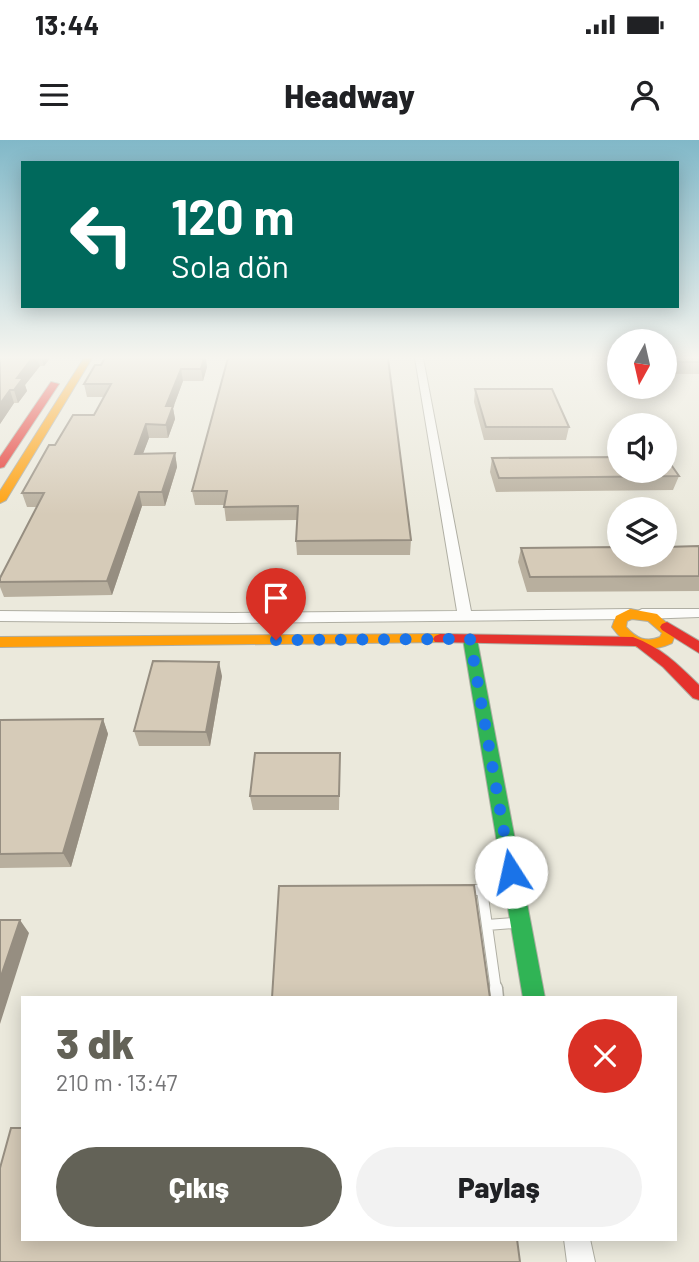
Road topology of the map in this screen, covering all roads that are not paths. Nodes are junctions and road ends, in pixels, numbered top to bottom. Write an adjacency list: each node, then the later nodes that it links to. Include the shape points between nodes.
1 (37, 410): 4 (street)
2 (56, 410): 5 (street)
3 (428, 410): 9 (street)
4 (0, 465)
5 (0, 500)
6 (699, 613): 7 (street)
7 (634, 614): 9 (street); 11 (street, via 651,616); 14 (street, via 621,619 618,627)
8 (0, 616): 9 (street)
9 (464, 616)
10 (699, 623): 11 (street)
11 (665, 625): 14 (street, via 667,640 657,645); 15 (street)
12 (470, 639): 13 (street); 14 (street); 18 (street)
13 (0, 642)
14 (638, 643): 16 (street, via 668,663)
15 (699, 648)
16 (699, 694)
17 (456, 891): 19 (lane, via 482,890)
18 (520, 923): 19 (lane); 21 (street)
19 (487, 925): 20 (lane)
20 (497, 996)
21 (534, 996)
22 (577, 1241): 23 (street)
23 (581, 1262)

